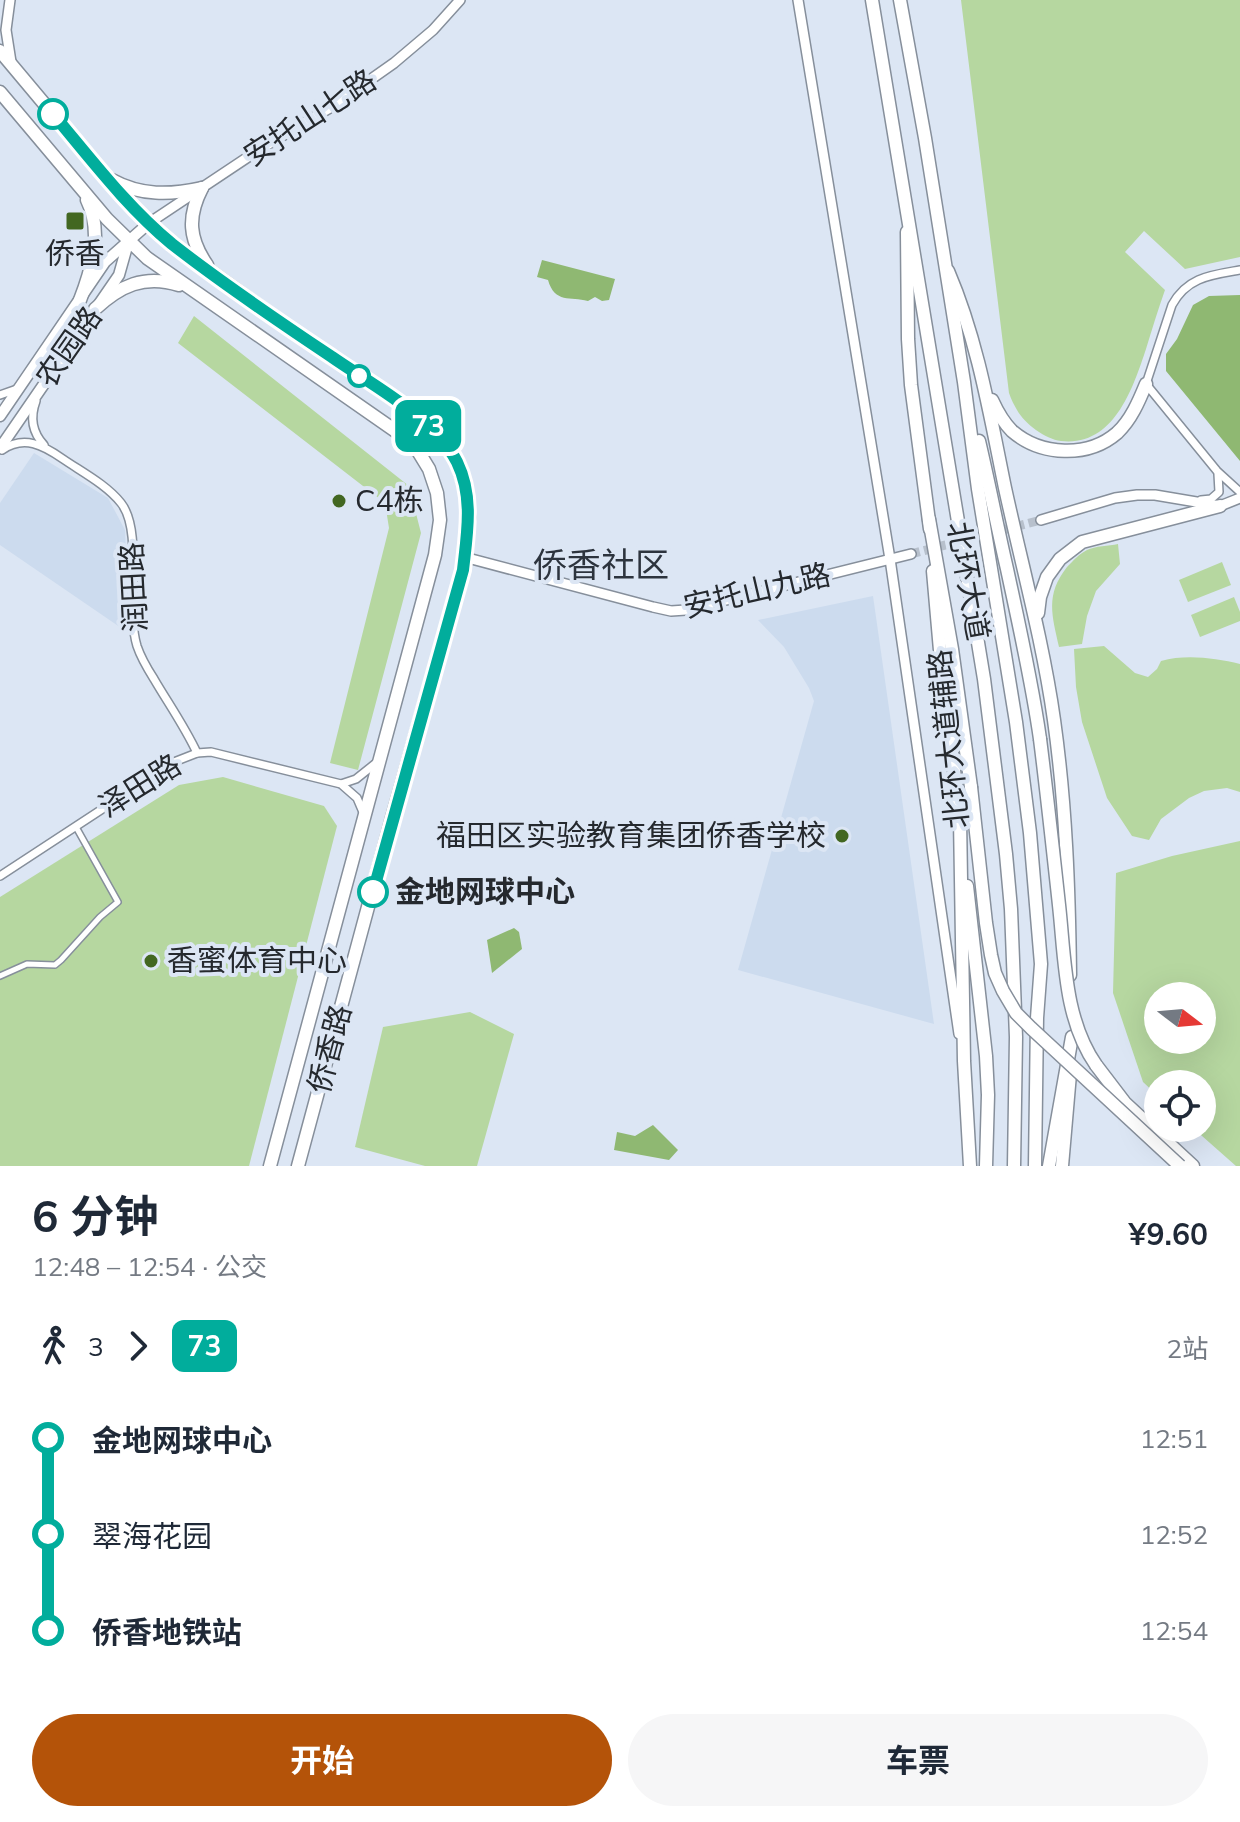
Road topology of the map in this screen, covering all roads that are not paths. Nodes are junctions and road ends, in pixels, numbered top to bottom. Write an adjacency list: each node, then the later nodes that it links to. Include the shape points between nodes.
1 (10, 0): 7 (street, via 6,30)
2 (460, 0): 11 (street, 安托山七路, via 403,56)
3 (798, 0): 39 (street)
4 (872, 0): 12 (main road, 北环大道)
5 (900, 0): 15 (main road, 北环大道)
6 (0, 51): 7 (main road, 侨香路)
7 (11, 65): 9 (main road, 侨香路)
8 (0, 92): 10 (main road, 侨香路)
9 (105, 176): 11 (main road, via 152,193); 13 (main road, 侨香路)
10 (80, 186): 14 (main road, 侨香路); 19 (main road, via 90,206 95,240)
11 (202, 188): 13 (street, 安托山七路); 17 (main road, via 192,222 195,243)
12 (907, 218): 35 (main road, 北环大道辅路, via 911,385); 60 (main road, 北环大道, via 984,679 1006,854 1016,1037)
13 (149, 223): 14 (main road, 农园路); 17 (main road, 侨香路)
14 (128, 241): 18 (main road, 侨香路); 19 (main road, 农园路, via 105,262); 20 (main road, 农园路, via 119,275)
15 (947, 267): 21 (main road, 北环大道); 22 (main road)
16 (1240, 270): 23 (street, via 1206,276 1179,293)
17 (210, 272): 38 (main road, 侨香路, via 411,411 438,436 457,462 466,491)
18 (190, 289): 20 (main road, via 139,282); 41 (main road, 侨香路, via 397,432 429,469 440,520 435,555)
19 (80, 300): 24 (main road, 农园路)
20 (95, 309): 25 (main road, 农园路)
21 (964, 382): 61 (main road, 北环大道, via 1016,722 1037,900 1041,964); 65 (main road, bridge, via 1034,694 1078,1031 1085,1050 1125,1103)
22 (984, 383): 23 (main road, via 999,415 1022,439 1070,451 1094,447 1117,433); 40 (main road)
23 (1146, 384): 30 (street)
24 (19, 389): 26 (street); 27 (main road, 农园路)
25 (40, 390): 28 (street, via 32,419); 29 (main road, 农园路)
26 (0, 395)
27 (0, 416)
28 (45, 447): 29 (street, via 27,442); 42 (street, 润田路, via 126,509 132,526 136,642)
29 (0, 449)
30 (1217, 471): 31 (street); 33 (street, via 1219,492)
31 (1240, 492)
32 (1240, 498): 34 (street)
33 (1192, 502): 34 (street); 36 (street, via 1137,495)
34 (1220, 506): 40 (main road, via 1072,548 1042,588)
35 (929, 519): 48 (main road, 北环大道辅路); 64 (main road, bridge, via 952,649 995,973 1031,1028)
36 (1041, 520)
37 (911, 554): 39 (street, 安托山九路)
38 (464, 557): 39 (street, 安托山九路, via 671,611); 45 (main road, 侨香路)
39 (890, 559): 53 (street)
40 (1039, 632): 52 (main road, via 1060,770)
41 (383, 750): 43 (main road, 侨香路); 44 (street, via 367,772)
42 (197, 753): 44 (street, 泽田路, via 220,753); 49 (street, 泽田路, via 174,762)
43 (376, 778): 45 (main road); 46 (main road, 侨香路)
44 (341, 784): 46 (street)
45 (401, 786): 47 (main road, 侨香路)
46 (366, 815): 47 (main road); 55 (main road, 侨香路)
47 (392, 818): 54 (main road, 侨香路)
48 (960, 819): 53 (main road, 北环大道辅路); 59 (main road, via 988,1095)
49 (76, 827): 50 (street, 泽田路); 51 (street, via 118,902 55,965 27,964)
50 (0, 876)
51 (0, 976)
52 (1072, 1037): 62 (main road); 63 (main road)
53 (964, 1061): 58 (main road, 北环大道辅路)
54 (308, 1130): 56 (main road, 侨香路); 57 (main road)
55 (268, 1166)
56 (298, 1166)
57 (307, 1166)
58 (968, 1166)
59 (986, 1166)
60 (1014, 1166)
61 (1035, 1166)
62 (1049, 1166)
63 (1062, 1166)
64 (1180, 1166)
65 (1193, 1166)

